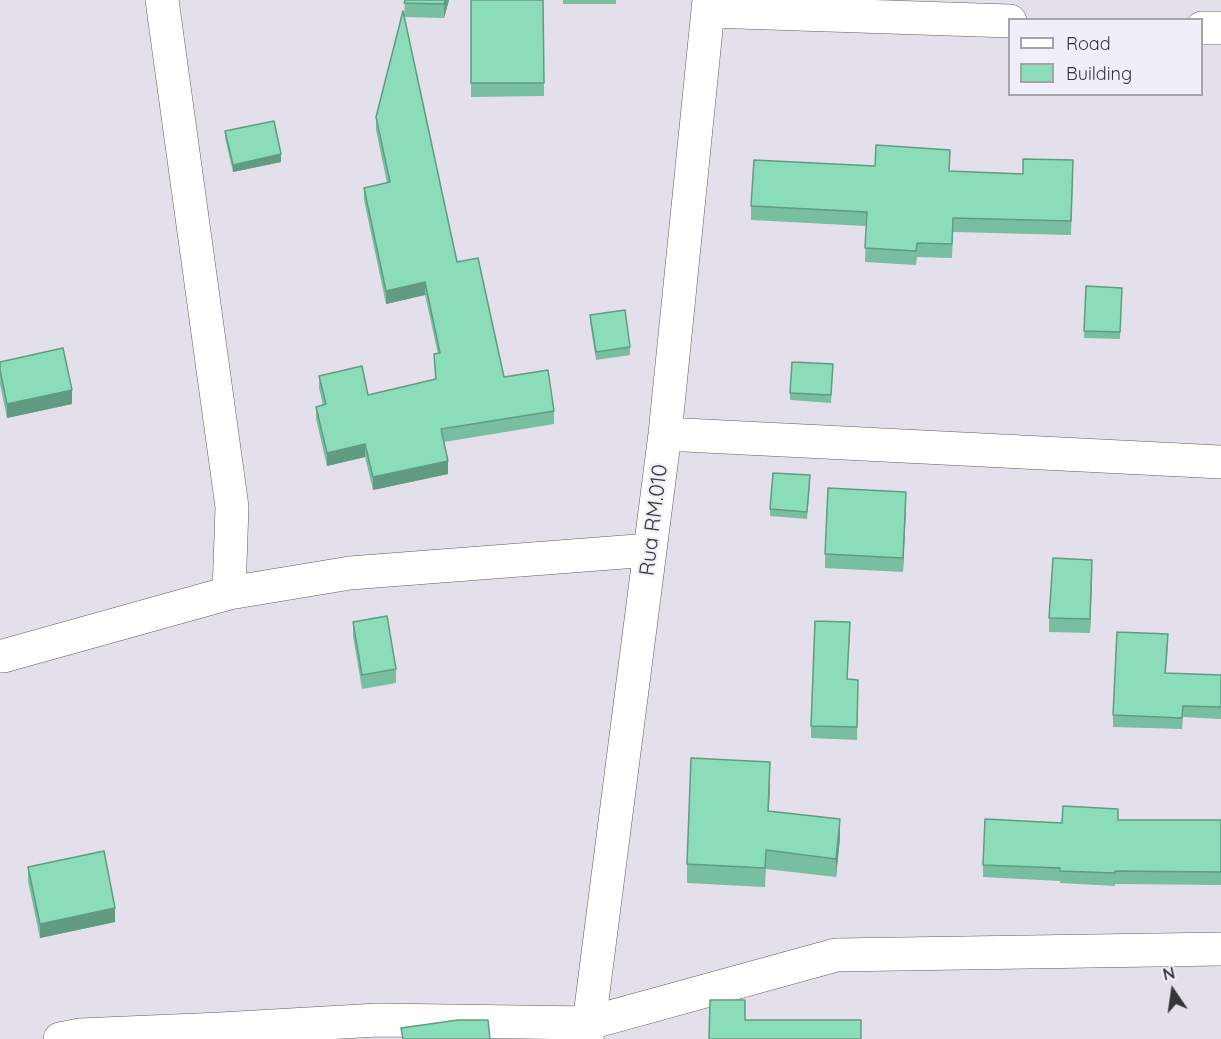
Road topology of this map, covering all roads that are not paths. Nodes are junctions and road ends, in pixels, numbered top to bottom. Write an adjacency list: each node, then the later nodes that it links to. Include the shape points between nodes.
1 (162, 0): 9 (street, via 232,507)
2 (709, 6): 3 (street); 6 (street, Rua RM.010)
3 (1008, 21)
4 (1203, 28): 5 (street)
5 (1221, 28)
6 (665, 434): 7 (street); 8 (street, Rua RM.010)
7 (1221, 462)
8 (650, 550): 9 (street, via 350,573); 12 (street, Rua RM.010)
9 (229, 593): 10 (street)
10 (0, 656)
11 (1221, 949): 12 (street, via 836,955)
12 (588, 1031): 13 (street, via 378,1020)
13 (60, 1039)

